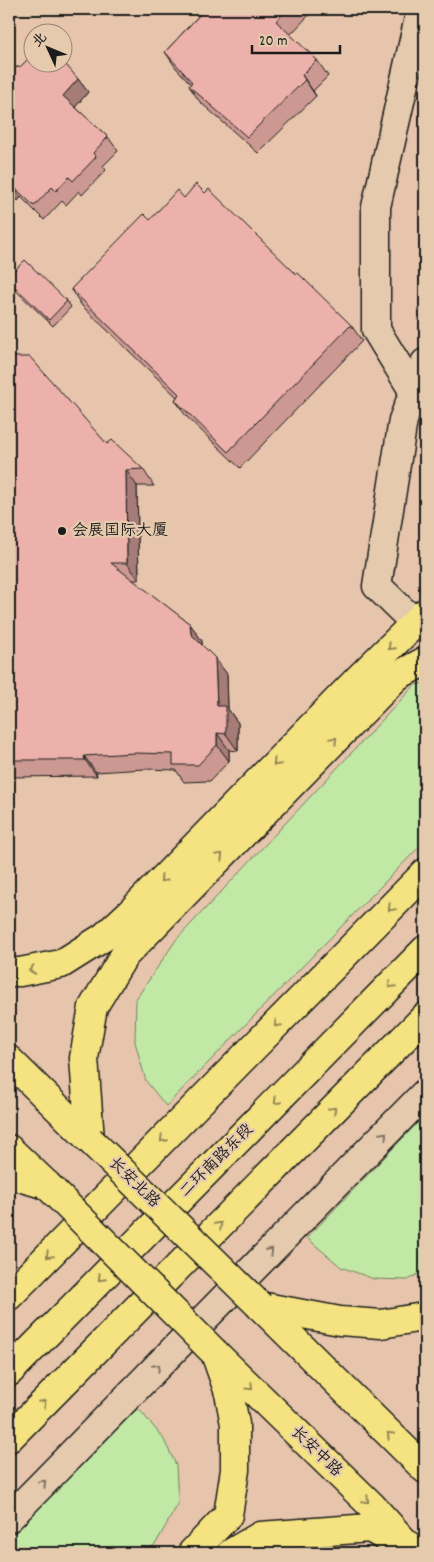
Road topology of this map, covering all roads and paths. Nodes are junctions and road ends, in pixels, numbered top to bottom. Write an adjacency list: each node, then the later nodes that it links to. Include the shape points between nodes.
1 (420, 9): 3 (street, via 376,207 376,330)
2 (425, 363): 3 (street)
3 (414, 392): 4 (street, via 404,420 377,586)
4 (420, 618): 8 (main road, one-way to 8, via 104,937 61,964)
5 (425, 661): 12 (main road, one-way to 5, via 84,1058 93,1007 124,956 397,676)
6 (425, 873): 16 (main road, one-way to 16)
7 (425, 950): 20 (main road, 二环南路东段, one-way to 20)
8 (9, 972)
9 (425, 1017): 21 (main road, one-way to 9)
10 (9, 1060): 12 (main road, 长安北路)
11 (425, 1093): 23 (street, one-way to 11)
12 (90, 1140): 17 (main road, 长安北路, bridge)
13 (9, 1149): 15 (main road)
14 (9, 1174): 15 (main road)
15 (47, 1185): 19 (main road, bridge)
16 (9, 1296)
17 (260, 1306): 18 (main road, via 340,1321 380,1324); 22 (main road, one-way to 17)
18 (425, 1316)
19 (215, 1353): 24 (main road, via 229,1393 235,1424 235,1470 228,1516); 26 (main road, 长安中路, one-way to 26, via 371,1505)
20 (9, 1372)
21 (9, 1438)
22 (425, 1468)
23 (9, 1518)
24 (192, 1553)
25 (231, 1553): 26 (main road, via 260,1536 370,1528)
26 (414, 1553)

